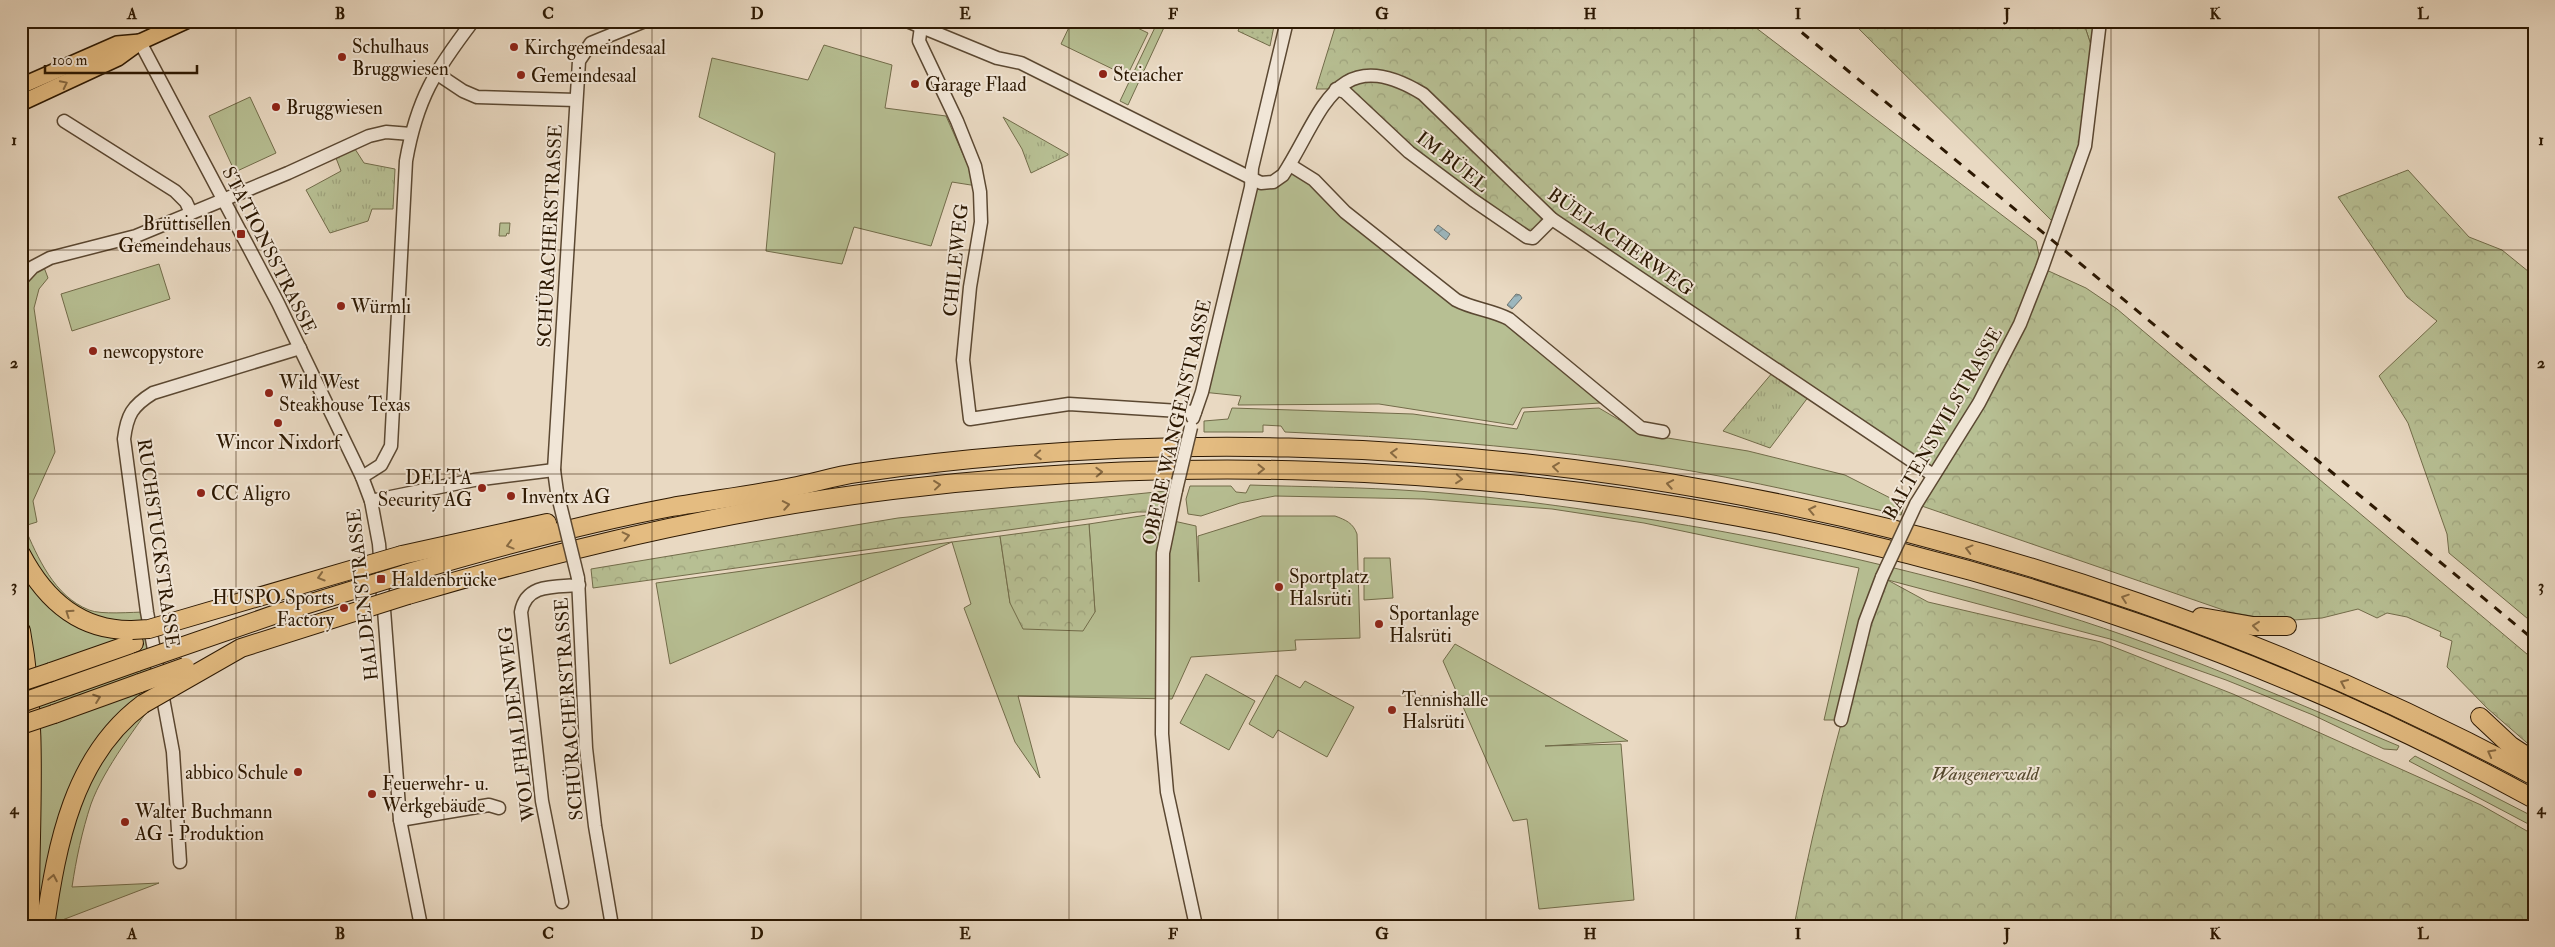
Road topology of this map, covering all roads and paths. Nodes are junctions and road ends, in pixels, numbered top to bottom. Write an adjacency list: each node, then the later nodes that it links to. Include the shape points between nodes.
1 (186, 21): 8 (main road)
2 (473, 21): 9 (street)
3 (645, 21): 12 (street, SCHÜRACHERSTRASSE, via 587,46 579,61)
4 (907, 21): 7 (street)
5 (1287, 21): 17 (street, OBERE WANGENSTRASSE)
6 (2100, 21): 29 (street, BALTENSWILSTRASSE, via 2085,146 2020,324 1979,403)
7 (920, 27): 17 (street, via 997,58 1021,63); 23 (street, CHILEWEG, via 919,41 958,121 980,192 981,222 970,287 963,360 970,419 1069,404)
8 (140, 42): 10 (main road, via 117,44); 13 (main road, one-way to 8, via 118,58); 18 (street, STATIONSSTRASSE)
9 (436, 73): 12 (street, via 477,97); 15 (street, via 416,112)
10 (21, 86)
11 (1336, 89): 16 (street, BÜELACHERWEG); 20 (street, BÜELACHERWEG, via 1362,76 1376,75 1406,84 1423,94); 20 (street, IM BÜEL, via 1345,92 1415,156 1527,237 1533,238)
12 (576, 100): 27 (street, SCHÜRACHERSTRASSE)
13 (21, 103)
14 (64, 121): 19 (street, via 176,191)
15 (411, 134): 18 (street, via 386,132 369,136); 30 (street, via 406,162 391,446 381,465)
16 (1290, 165): 17 (street, BÜELACHERWEG, via 1273,182 1261,183); 25 (street, via 1314,180 1345,212 1456,300 1509,319 1641,428)
17 (1251, 178): 23 (street, OBERE WANGENSTRASSE)
18 (224, 200): 19 (street); 22 (street, STATIONSSTRASSE)
19 (192, 213): 21 (street, via 136,236 50,258 33,267)
20 (1552, 219): 29 (street, BÜELACHERWEG)
21 (21, 280)
22 (300, 348): 30 (street, STATIONSSTRASSE); 49 (street, RUCHSTUCKSTRASSE, via 153,393 136,403 126,422 124,439 147,612 172,752)
23 (1196, 412): 55 (street, OBERE WANGENSTRASSE, bridge, via 1163,553 1161,642 1162,734 1167,792)
24 (21, 415): 26 (street)
25 (1663, 432)
26 (21, 439)
27 (554, 470): 31 (street, via 474,480); 33 (street, SCHÜRACHERSTRASSE, bridge)
28 (849, 474): 34 (highway, one-way to 28, via 1988,555 1825,513 1659,482 1520,464 1324,450 1156,449 1016,456); 37 (highway, one-way to 37, bridge, via 790,479 659,500 402,555 236,605 211,617); 40 (highway, one-way to 40, bridge, via 567,530 405,574 282,612)
29 (1933, 475): 42 (street, BALTENSWILSTRASSE, bridge, via 1882,577 1865,622)
30 (362, 476): 31 (street, HALDENSTRASSE)
31 (371, 501): 48 (street, HALDENSTRASSE, via 378,544)
32 (21, 554): 37 (highway, one-way to 32, via 70,614 41,587)
33 (578, 582): 50 (street, WOLFHALDENWEG, via 535,590 523,602 521,612 542,801); 54 (street, SCHÜRACHERSTRASSE, via 586,748 596,834)
34 (2171, 614): 35 (highway, one-way to 34, via 2253,626); 45 (highway, one-way to 34, via 2380,700 2278,655)
35 (2287, 626)
36 (21, 631): 51 (highway, via 30,692 33,758)
37 (133, 637): 39 (highway, bridge)
38 (241, 648): 43 (highway, one-way to 38, bridge); 46 (highway, one-way to 46, bridge, via 408,595 551,555 686,523 842,496 1073,473 1212,469 1342,471 1490,481 1656,502 1766,522 1929,560 2036,590 2157,630 2270,674 2422,742); 52 (highway, one-way to 38, bridge, via 62,837 80,783 107,736 143,704)
39 (21, 682)
40 (21, 703)
41 (2480, 717): 44 (highway, via 2511,746)
42 (1841, 720)
43 (21, 725)
44 (2534, 761)
45 (2534, 776)
46 (2534, 799)
47 (499, 808): 48 (street, via 489,805)
48 (400, 820): 53 (street, HALDENSTRASSE)
49 (180, 862)
50 (562, 902)
51 (30, 926)
52 (45, 926)
53 (421, 926)
54 (612, 926)
55 (1196, 926)

